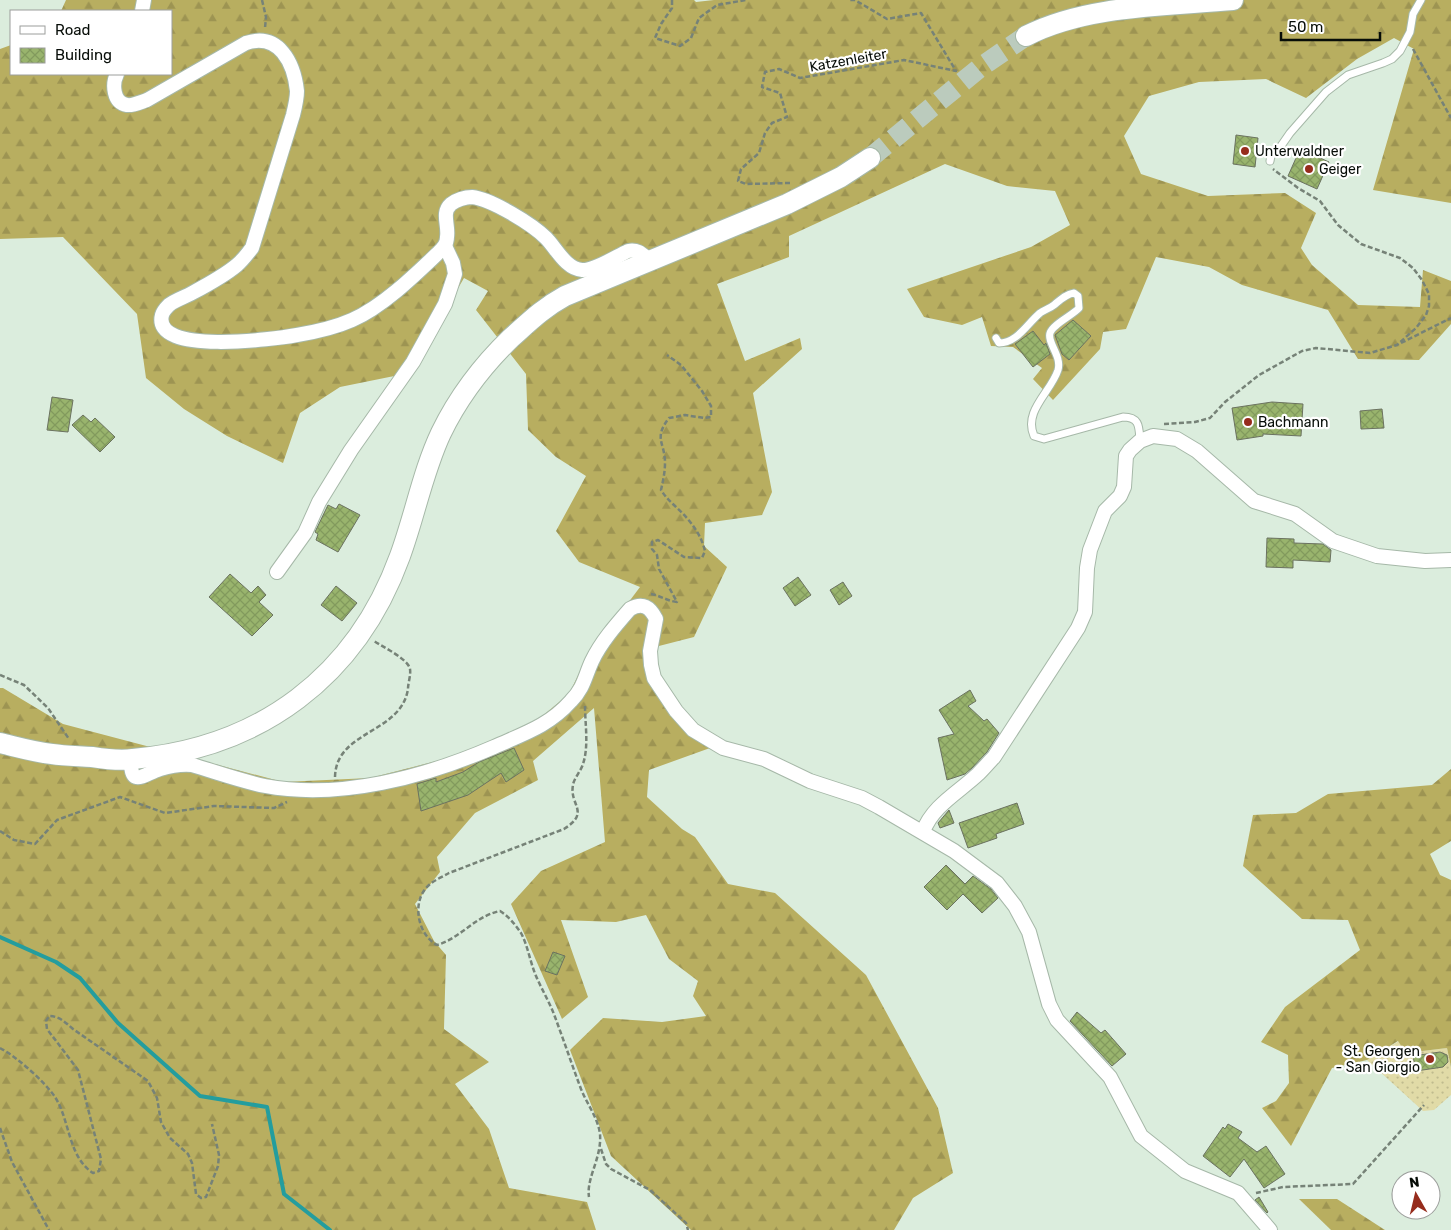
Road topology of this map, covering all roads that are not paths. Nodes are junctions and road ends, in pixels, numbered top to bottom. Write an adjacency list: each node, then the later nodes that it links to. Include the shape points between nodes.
1 (1233, 0): 3 (main road, via 1088,14)
2 (1421, 0): 6 (lane, via 1400,51 1392,59 1348,75 1326,92)
3 (1026, 36)
4 (117, 75): 7 (street, via 116,96 127,105 136,104 246,43 264,40 272,42 287,60 297,92 294,115 246,257 202,288 169,305 162,319 168,333 185,340 223,341 278,338 336,326 380,304)
5 (870, 158): 8 (main road, via 810,193)
6 (1270, 161)
7 (445, 246): 8 (street, via 447,208 462,198 472,197 520,218 545,237 574,268 590,269 634,250); 12 (street, via 455,274 445,304 413,362 355,444 319,502 305,533)
8 (649, 260): 14 (main road, via 541,310 493,355 473,380 441,434 386,588 362,634 320,680 287,707 223,741 191,751)
9 (996, 338): 10 (lane, via 999,343 1006,343 1042,312 1074,293 1078,296 1079,308 1050,333 1058,357 1058,371 1032,415 1030,427 1034,436 1044,440 1129,417 1134,418)
10 (1147, 438): 11 (street, via 1177,439 1197,451 1254,501 1295,514 1333,541 1376,556); 15 (street, via 1126,456 1124,488 1105,511 1090,550 1085,612 1078,628 994,757 942,805)
11 (1451, 560)
12 (277, 572)
13 (0, 743): 14 (main road, via 51,754)
14 (131, 760): 15 (street, via 133,775 138,777 160,769 192,765 265,786 304,790 372,786 465,760 547,723 572,700 584,683 591,662 605,639 630,609 643,605 656,619 650,651 654,678 693,730 723,748 764,759 810,781 862,798)
15 (923, 832): 16 (street, via 997,883 1016,906 1029,932 1049,1004 1057,1020 1110,1077 1141,1136 1185,1170 1233,1190)
16 (1270, 1230)

